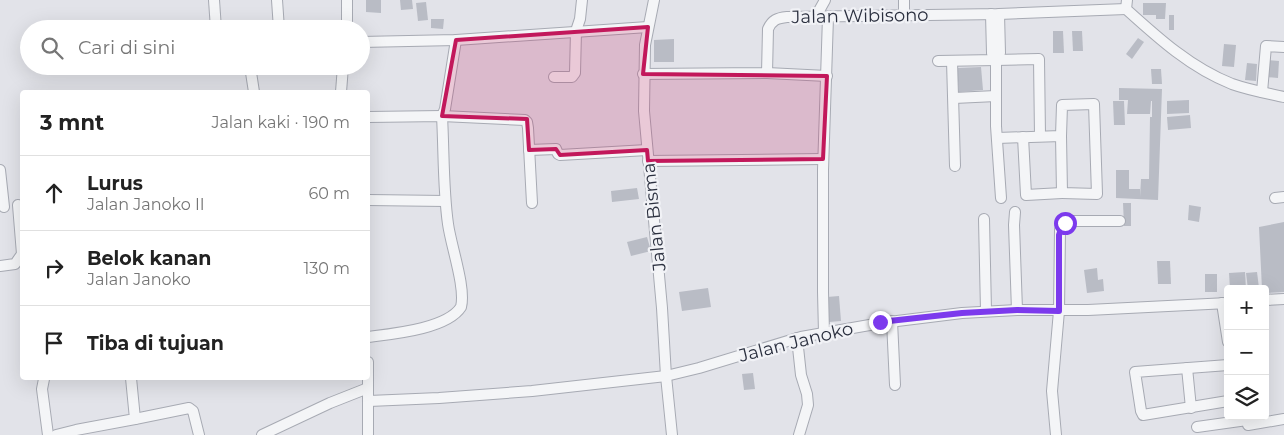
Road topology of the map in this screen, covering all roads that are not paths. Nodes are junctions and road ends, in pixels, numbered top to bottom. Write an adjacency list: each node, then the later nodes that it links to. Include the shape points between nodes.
1 (214, 0): 13 (street)
2 (277, 0): 14 (street)
3 (347, 0): 15 (street)
4 (582, 0): 17 (street)
5 (654, 0): 16 (street, Jalan Bisma)
6 (825, 0): 12 (street)
7 (904, 0): 10 (street)
8 (1126, 4): 9 (street, Jalan Wibisono); 32 (street, via 1150,31 1188,61 1231,83)
9 (995, 14): 10 (street, Jalan Wibisono); 21 (street, via 1000,54)
10 (904, 16): 11 (street, Jalan Wibisono)
11 (828, 17): 12 (street, Jalan Wibisono); 28 (street)
12 (815, 18): 24 (street, Jalan Wibisono, via 786,17 772,21 767,34)
13 (215, 20)
14 (278, 20)
15 (348, 20)
16 (648, 27): 17 (street); 25 (street, Jalan Bisma)
17 (576, 31): 18 (street); 29 (street, via 574,76)
18 (456, 40): 19 (street); 36 (street)
19 (370, 42)
20 (1284, 47): 32 (street, via 1266,46)
21 (996, 60): 23 (street); 33 (street); 38 (street, via 1039,59)
22 (938, 61): 23 (street)
23 (952, 61): 35 (street)
24 (768, 73): 25 (street); 28 (street)
25 (643, 74): 43 (street, Jalan Bisma)
26 (251, 75): 30 (street)
27 (342, 75): 31 (street)
28 (827, 76): 44 (street)
29 (554, 77)
30 (254, 90)
31 (340, 90)
32 (1262, 92): 34 (street)
33 (996, 96): 35 (street); 41 (street)
34 (1284, 97)
35 (954, 98): 46 (street)
36 (442, 116): 37 (street); 42 (street, via 522,119 528,124); 51 (street)
37 (370, 117)
38 (1040, 136): 39 (street); 40 (street)
39 (1061, 136): 48 (street); 48 (street, via 1062,105 1094,104 1097,194)
40 (1023, 137): 41 (street); 48 (street, via 1026,194)
41 (997, 138): 49 (street)
42 (529, 150): 43 (street, via 556,149 560,155); 52 (street)
43 (647, 150): 45 (street, Jalan Bisma)
44 (824, 159): 45 (street); 67 (street)
45 (648, 161): 72 (street, Jalan Bisma)
46 (956, 166)
47 (0, 170): 54 (street)
48 (1062, 194)
49 (1001, 198)
50 (370, 200): 51 (street)
51 (445, 201): 68 (street, via 461,290 461,308 450,318 434,324 407,332)
52 (532, 204)
53 (20, 205): 54 (street)
54 (2, 207)
55 (1015, 212): 63 (street)
56 (984, 219): 64 (street)
57 (1120, 221): 65 (street, via 1076,220 1062,226 1059,235)
58 (20, 257): 59 (street, via 16,264)
59 (0, 266)
60 (1284, 299): 61 (street)
61 (1269, 300)
62 (1224, 303): 65 (street, Jalan Janoko)
63 (1017, 310): 64 (street, Jalan Janoko); 65 (street, Jalan Janoko)
64 (986, 311): 66 (street, Jalan Janoko)
65 (1059, 311): 92 (street, via 1052,391)
66 (892, 321): 67 (street, Jalan Janoko); 76 (street)
67 (824, 333): 69 (street, Jalan Janoko)
68 (370, 337)
69 (798, 338): 72 (street, Jalan Janoko); 91 (street, via 808,405)
70 (1224, 365): 71 (street)
71 (1186, 368): 80 (street); 80 (street, via 1135,372 1143,415)
72 (666, 376): 78 (street, Jalan Janoko, via 532,391); 90 (street, Jalan Bisma)
73 (44, 380): 85 (street)
74 (131, 380): 81 (street)
75 (368, 380): 77 (street)
76 (895, 384)
77 (368, 388): 78 (street); 88 (street)
78 (369, 401): 89 (street)
79 (1224, 402): 80 (street)
80 (1191, 408)
81 (135, 419): 86 (street); 87 (street, via 189,408 193,411)
82 (1284, 419): 83 (street)
83 (1248, 424): 84 (street)
84 (1197, 428)
85 (48, 435)
86 (56, 435)
87 (199, 435)
88 (262, 435)
89 (368, 435)
90 (672, 435)
91 (799, 435)
92 (1056, 435)

